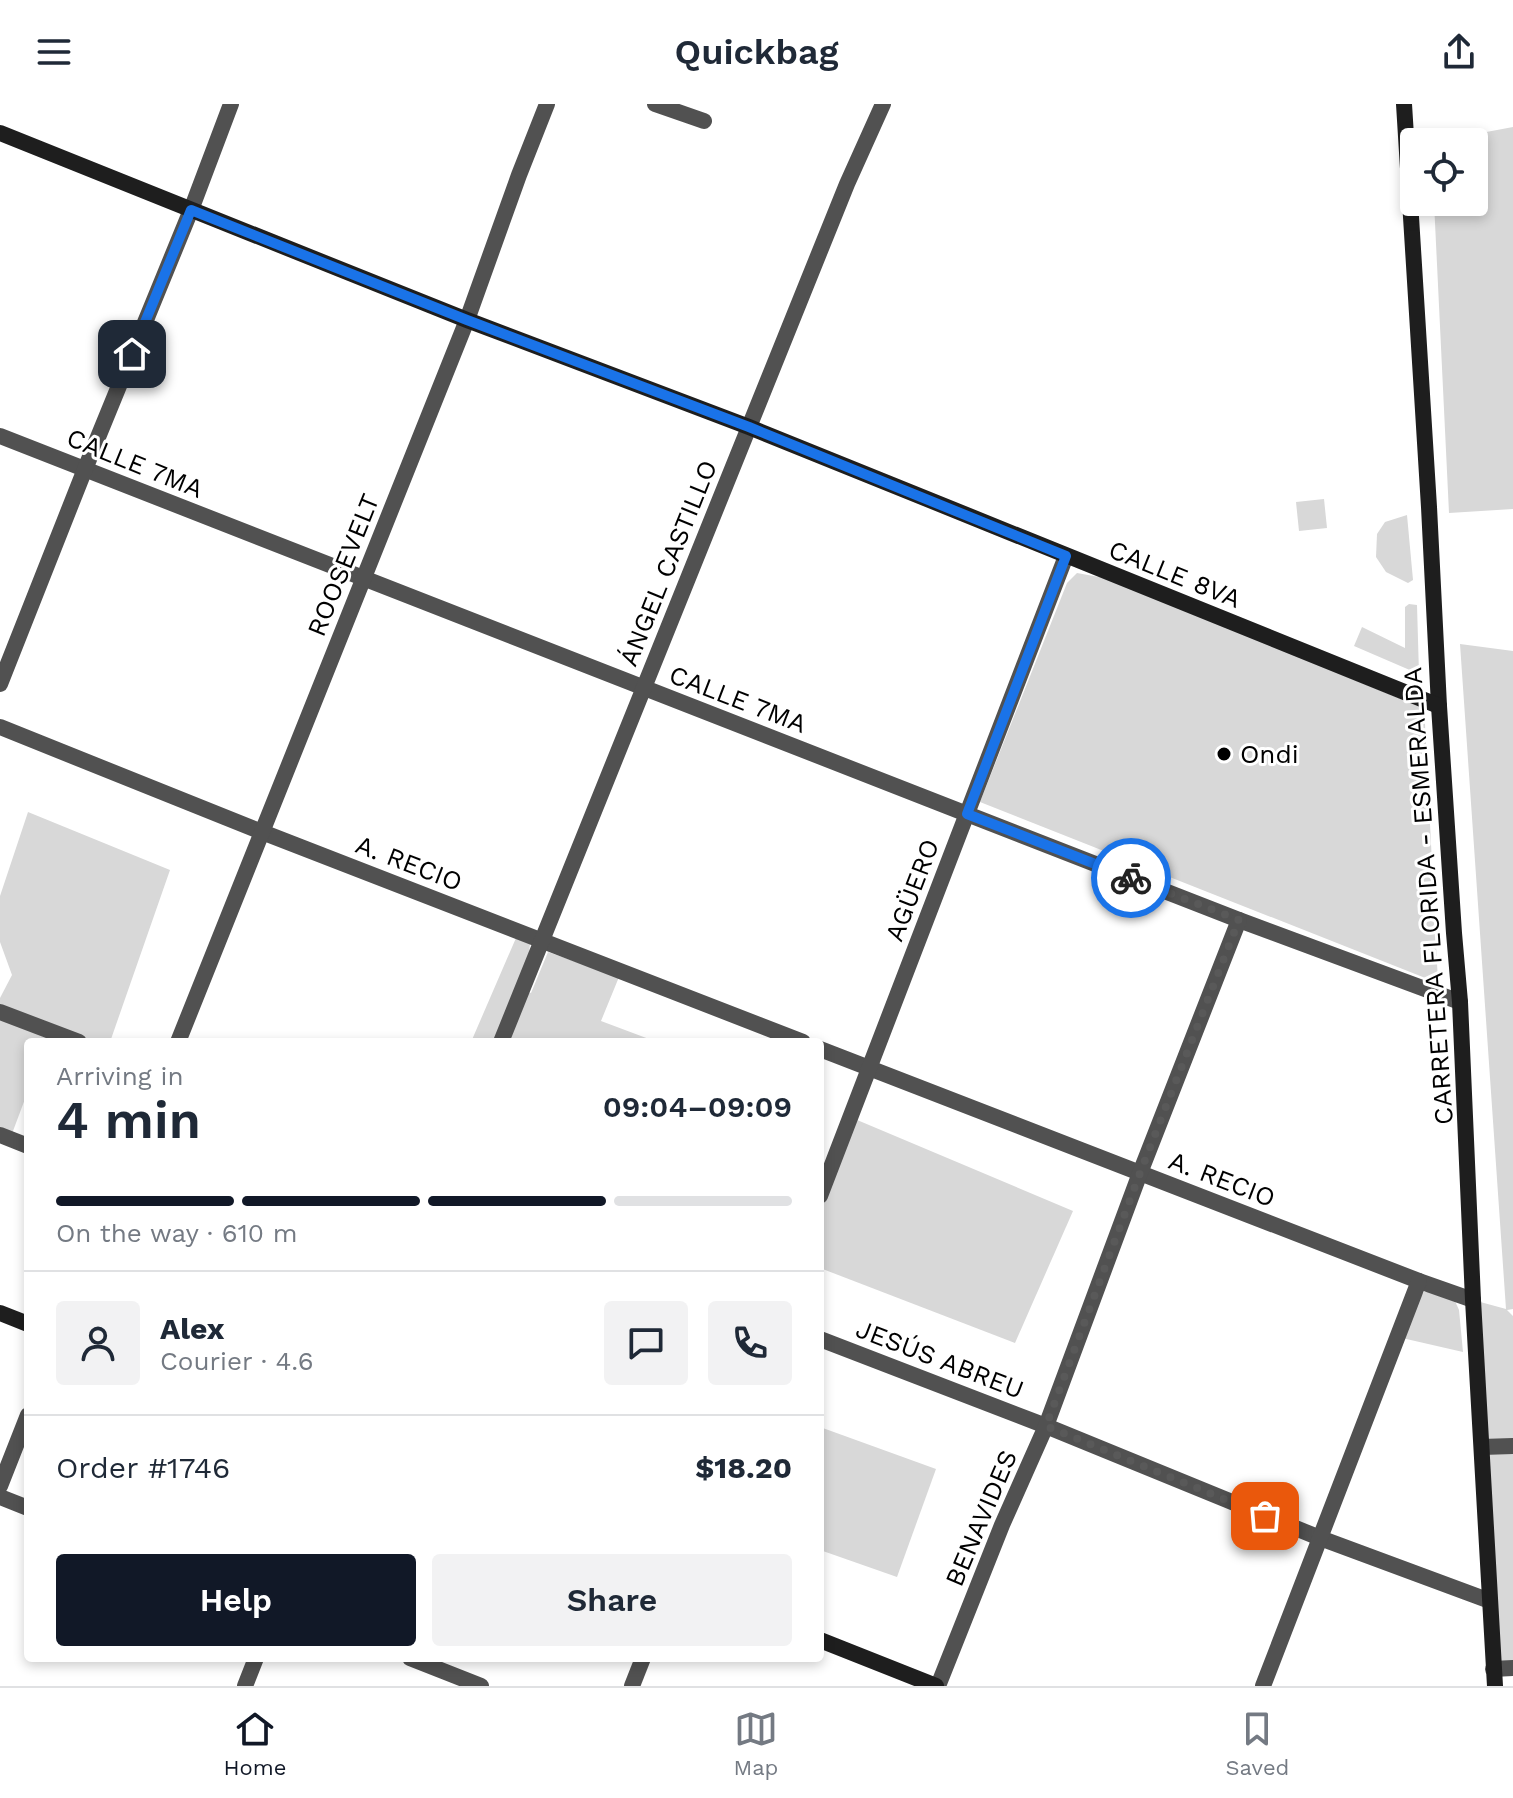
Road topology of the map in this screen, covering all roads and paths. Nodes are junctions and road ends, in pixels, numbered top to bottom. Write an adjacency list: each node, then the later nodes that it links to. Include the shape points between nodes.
1 (231, 104): 8 (street)
2 (547, 104): 9 (street, ROOSEVELT)
3 (655, 104): 6 (street)
4 (883, 104): 10 (street, ÁNGEL CASTILLO)
5 (1404, 104): 17 (street, CARRETERA FLORIDA - ESMERALDA)
6 (704, 121)
7 (0, 133): 8 (street, CALLE 8VA)
8 (191, 210): 9 (street, CALLE 8VA); 12 (street)
9 (467, 320): 10 (street, CALLE 8VA); 14 (street, ROOSEVELT)
10 (749, 427): 13 (street, CALLE 8VA); 16 (street, ÁNGEL CASTILLO)
11 (0, 436): 12 (street, CALLE 7MA)
12 (85, 469): 14 (street, CALLE 7MA); 15 (street)
13 (1066, 556): 17 (street, CALLE 8VA); 19 (street, AGÜERO)
14 (363, 579): 16 (street, CALLE 7MA); 20 (street, ROOSEVELT)
15 (0, 684)
16 (643, 688): 19 (street, CALLE 7MA); 22 (street, ÁNGEL CASTILLO)
17 (1439, 706): 23 (street, CARRETERA FLORIDA - ESMERALDA)
18 (0, 727): 20 (street, A. RECIO)
19 (967, 814): 21 (street, CALLE 7MA); 30 (street, AGÜERO)
20 (262, 832): 22 (street, A. RECIO); 26 (street, ROOSEVELT)
21 (1239, 920): 23 (street, CALLE 7MA); 33 (street, BENAVIDES)
22 (541, 940): 27 (street, ÁNGEL CASTILLO); 28 (street, A. RECIO)
23 (1460, 1002): 36 (street, CARRETERA FLORIDA - ESMERALDA)
24 (0, 1012): 25 (street)
25 (68, 1038)
26 (180, 1038)
27 (503, 1038)
28 (793, 1038)
29 (824, 1051): 30 (street, A. RECIO)
30 (869, 1068): 33 (street, A. RECIO); 34 (street, AGÜERO)
31 (0, 1135): 32 (street)
32 (24, 1144)
33 (1140, 1173): 35 (street, A. RECIO); 41 (street, BENAVIDES)
34 (824, 1186)
35 (1419, 1281): 36 (street, A. RECIO); 47 (street)
36 (1473, 1300): 43 (street, CARRETERA FLORIDA - ESMERALDA)
37 (0, 1313): 38 (street)
38 (24, 1322)
39 (824, 1341): 41 (street, JESÚS ABREU)
40 (24, 1425): 44 (street)
41 (1046, 1426): 47 (street, JESÚS ABREU); 58 (street, BENAVIDES)
42 (1513, 1446): 43 (street)
43 (1482, 1447): 48 (street, CARRETERA FLORIDA - ESMERALDA)
44 (0, 1486)
45 (0, 1497): 46 (street)
46 (24, 1506)
47 (1320, 1538): 48 (street, JESÚS ABREU); 59 (street)
48 (1490, 1601): 54 (street, CARRETERA FLORIDA - ESMERALDA)
49 (824, 1642): 58 (street)
50 (254, 1662): 55 (street)
51 (420, 1662): 56 (street)
52 (641, 1662): 57 (street)
53 (1513, 1668): 54 (street)
54 (1494, 1678)
55 (245, 1686)
56 (481, 1686)
57 (632, 1686)
58 (937, 1686)
59 (1263, 1686)

